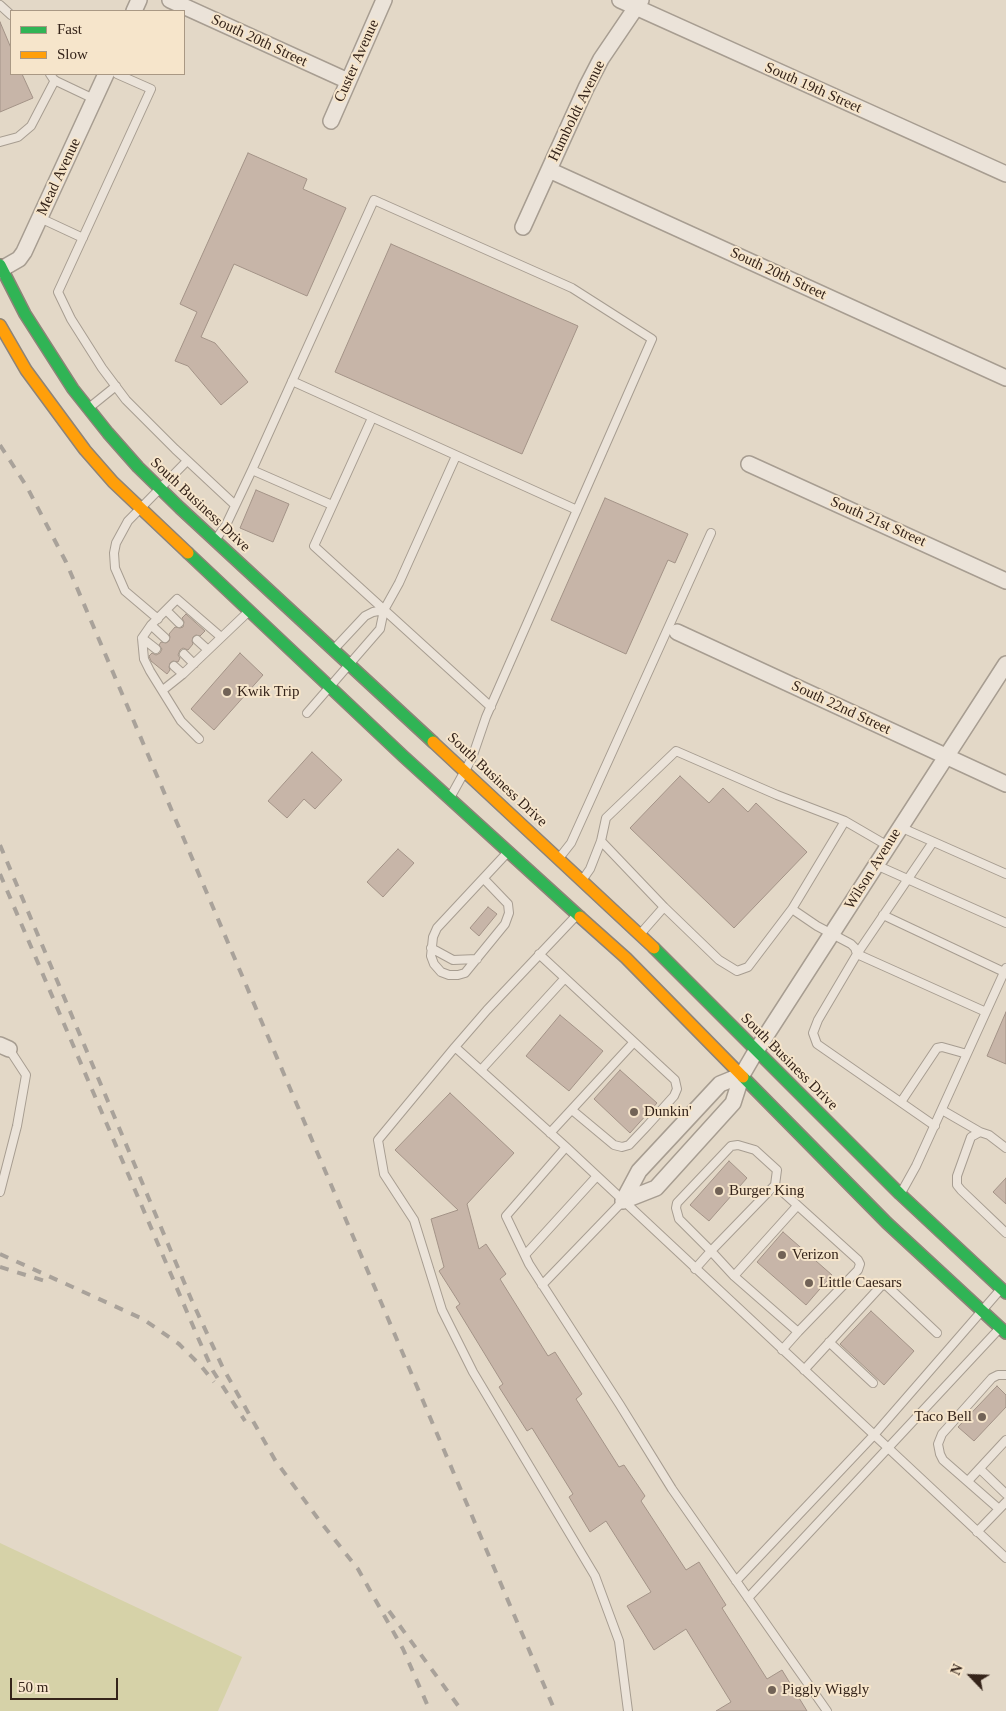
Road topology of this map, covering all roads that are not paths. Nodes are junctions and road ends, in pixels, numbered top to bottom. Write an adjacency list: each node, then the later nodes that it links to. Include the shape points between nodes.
1 (170, 0): 10 (street, South 20th Street)
2 (384, 0): 10 (street, Custer Avenue)
3 (620, 0): 4 (street, South 19th Street)
4 (639, 4): 14 (street, Humboldt Avenue, via 601,59); 15 (street, South 19th Street)
5 (0, 5): 6 (lane)
6 (10, 14)
7 (106, 75): 11 (street, Mead Avenue)
8 (119, 75): 18 (lane, via 151,89)
9 (52, 77): 11 (lane); 13 (lane, via 31,126 18,137)
10 (348, 81): 12 (street, Custer Avenue)
11 (94, 99): 16 (street, Mead Avenue)
12 (331, 121)
13 (0, 142)
14 (549, 170): 17 (street, Humboldt Avenue); 21 (street, South 20th Street)
15 (1006, 174)
16 (40, 218): 18 (lane); 19 (street, Mead Avenue, via 21,257)
17 (523, 227)
18 (83, 238): 23 (lane, via 58,292 71,319)
19 (1, 268): 24 (main road, South Business Drive, via 40,339)
20 (0, 325): 33 (main road, via 32,379 71,432 99,467)
21 (1006, 378)
22 (292, 382): 25 (lane); 29 (lane); 34 (lane, via 374,200 562,284 652,340)
23 (116, 386): 24 (lane); 27 (lane)
24 (88, 409): 30 (main road, South Business Drive)
25 (372, 418): 26 (lane); 32 (lane)
26 (456, 456): 34 (lane); 40 (lane)
27 (187, 461): 30 (lane); 31 (lane)
28 (749, 464): 37 (street, South 21st Street)
29 (252, 470): 31 (lane); 32 (lane)
30 (160, 489): 33 (lane); 36 (main road, South Business Drive)
31 (235, 504): 36 (lane, via 226,525)
32 (332, 505): 40 (lane, via 314,546)
33 (140, 508): 39 (main road); 41 (lane, via 128,520 116,542 115,568 125,591)
34 (577, 510): 60 (lane)
35 (711, 533): 73 (lane, via 571,843)
36 (214, 540): 51 (main road, South Business Drive)
37 (1006, 581)
38 (166, 610): 41 (lane); 42 (lane); 45 (lane, via 177,599)
39 (249, 610): 45 (lane); 58 (main road)
40 (384, 610): 51 (lane, via 365,616); 55 (lane, via 380,629); 60 (lane)
41 (158, 619): 43 (lane)
42 (179, 622)
43 (151, 625): 46 (lane); 47 (lane)
44 (677, 632): 63 (street, South 22nd Street)
45 (221, 637): 50 (lane)
46 (142, 638): 49 (lane); 59 (lane, via 144,659)
47 (165, 638)
48 (197, 640): 50 (lane)
49 (156, 649)
50 (208, 650): 53 (lane)
51 (334, 650): 55 (main road, South Business Drive)
52 (184, 654): 53 (lane)
53 (194, 664): 57 (lane)
54 (1006, 664): 63 (street, Wilson Avenue)
55 (350, 665): 58 (lane); 64 (main road, South Business Drive)
56 (174, 666): 57 (lane)
57 (183, 674): 59 (lane)
58 (330, 687): 61 (lane); 66 (main road)
59 (163, 690): 62 (lane, via 181,721)
60 (490, 708): 64 (lane)
61 (307, 713)
62 (199, 739)
63 (946, 756): 65 (street, South 22nd Street); 68 (street, Wilson Avenue)
64 (465, 772): 66 (lane); 73 (main road, South Business Drive)
65 (1006, 784)
66 (450, 798): 72 (main road)
67 (845, 821): 69 (lane, via 676,751 606,818); 71 (lane); 80 (lane)
68 (900, 827): 70 (lane); 71 (street, Wilson Avenue)
69 (601, 841): 78 (lane); 79 (lane)
70 (933, 842): 75 (lane); 77 (lane)
71 (888, 846): 74 (street, Wilson Avenue)
72 (509, 852): 76 (lane); 81 (main road)
73 (559, 858): 78 (main road, South Business Drive)
74 (876, 864): 77 (lane); 84 (street, Wilson Avenue)
75 (1006, 874)
76 (484, 879): 86 (lane, via 437,928); 89 (lane, via 508,904 509,914 505,924)
77 (908, 879): 82 (lane); 83 (lane)
78 (582, 880): 85 (main road, South Business Drive)
79 (664, 907): 80 (lane, via 719,960 737,971 748,968); 85 (lane)
80 (792, 909): 84 (lane)
81 (578, 913): 87 (lane); 99 (main road)
82 (883, 915): 88 (lane); 90 (lane)
83 (1006, 923)
84 (832, 934): 88 (lane, via 850,944); 96 (street, Wilson Avenue)
85 (640, 935): 96 (main road, South Business Drive)
86 (432, 948): 89 (lane, via 453,960); 89 (lane, via 434,964 449,975 465,973)
87 (539, 954): 91 (lane); 95 (lane)
88 (857, 954): 92 (lane); 100 (lane, via 813,1033 817,1044)
89 (477, 959)
90 (1005, 970): 92 (lane)
91 (565, 978): 93 (lane); 98 (lane)
92 (986, 1012): 97 (lane)
93 (634, 1042): 101 (lane); 101 (lane, via 675,1080 677,1089 647,1126 629,1145 622,1147 614,1145)
94 (5, 1047): 110 (lane, via 26,1075)
95 (456, 1047): 98 (lane); 142 (lane, via 378,1140 384,1174 414,1220 442,1310 473,1372 595,1576 619,1641)
96 (756, 1051): 99 (street, Wilson Avenue); 111 (main road, South Business Drive)
97 (967, 1054): 100 (lane, via 937,1048); 102 (lane)
98 (480, 1070): 105 (lane)
99 (742, 1076): 112 (street, via 720,1084 639,1171); 112 (street, Wilson Avenue, via 733,1102 656,1188); 121 (main road, via 887,1223)
100 (901, 1102): 103 (lane)
101 (572, 1110): 105 (lane)
102 (942, 1110): 103 (lane); 104 (lane)
103 (934, 1126): 111 (lane)
104 (980, 1132): 107 (lane); 114 (lane, via 971,1138 957,1176 957,1185)
105 (550, 1133): 106 (lane)
106 (566, 1147): 108 (lane); 116 (lane, via 506,1216)
107 (1006, 1148)
108 (597, 1176): 112 (lane); 116 (lane)
109 (775, 1185): 113 (lane); 115 (lane); 115 (lane, via 776,1170 755,1150 731,1146 677,1203 676,1208 679,1219)
110 (0, 1192)
111 (900, 1194): 120 (main road, South Business Drive)
112 (623, 1202): 117 (lane); 119 (lane)
113 (797, 1206): 118 (lane); 123 (lane, via 860,1264 858,1270)
114 (1006, 1233)
115 (711, 1251): 117 (lane); 118 (lane)
116 (525, 1255): 119 (lane)
117 (695, 1268): 126 (lane)
118 (734, 1276): 123 (lane)
119 (542, 1285): 140 (lane, via 672,1489)
120 (1004, 1291): 121 (lane)
121 (982, 1311): 122 (main road); 130 (lane)
122 (1004, 1328): 132 (lane)
123 (798, 1332): 126 (lane)
124 (937, 1333): 125 (lane, via 886,1285 876,1289)
125 (829, 1342): 127 (lane); 129 (lane)
126 (782, 1350): 127 (lane)
127 (804, 1370): 130 (lane)
128 (1006, 1375): 134 (lane, via 992,1378 942,1434 938,1444 943,1460)
129 (873, 1383)
130 (874, 1435): 132 (lane); 140 (lane)
131 (1006, 1440): 133 (lane)
132 (888, 1448): 138 (lane); 141 (lane)
133 (980, 1469): 134 (lane); 135 (lane)
134 (968, 1481): 137 (lane)
135 (1006, 1494)
136 (1006, 1502): 137 (lane)
137 (999, 1509): 138 (lane)
138 (977, 1532): 139 (lane)
139 (1005, 1556)
140 (736, 1581): 141 (lane)
141 (748, 1598): 143 (lane)
142 (628, 1711)
143 (827, 1711)

